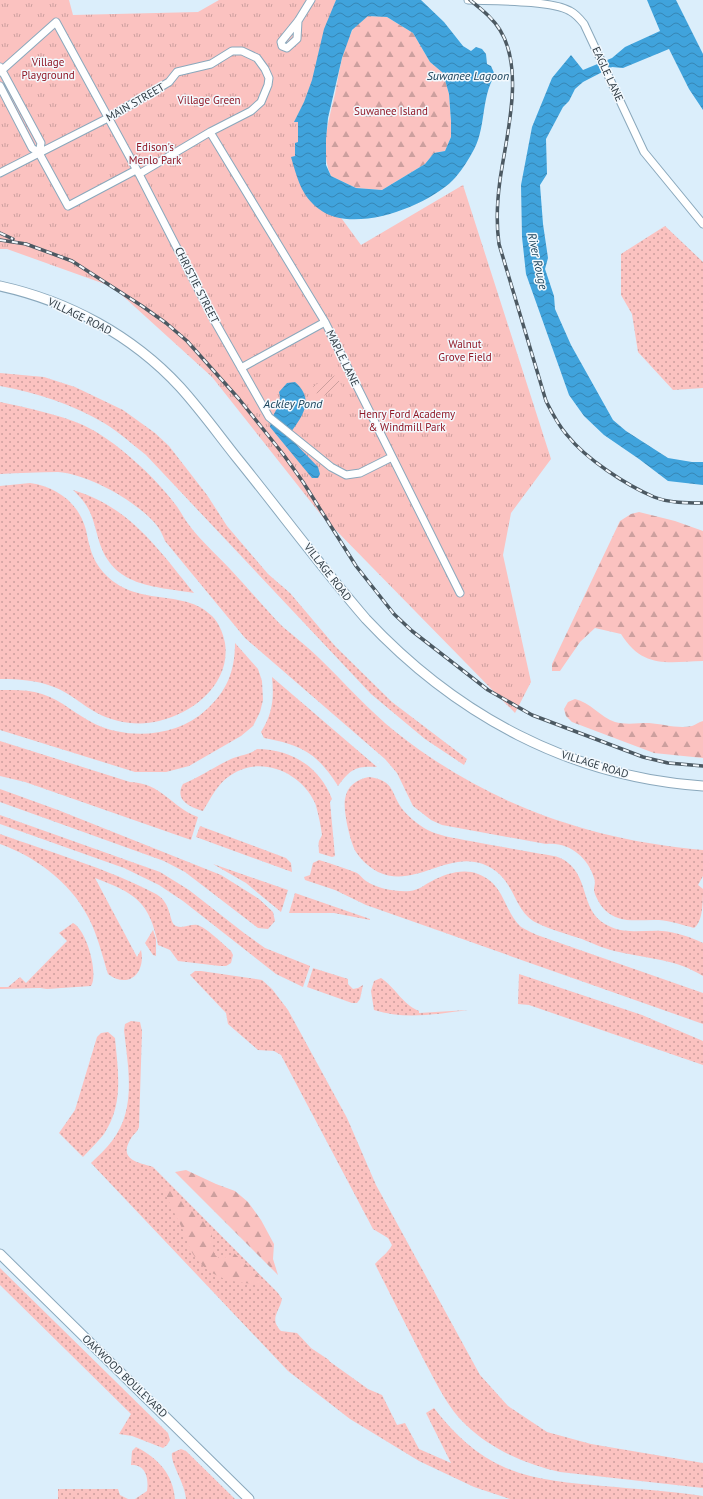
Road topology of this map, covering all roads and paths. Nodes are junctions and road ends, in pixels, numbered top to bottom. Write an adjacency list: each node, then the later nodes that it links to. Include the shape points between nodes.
1 (311, 0): 3 (street)
2 (468, 0): 11 (street, EAGLE LANE, via 494,0 571,11 584,24 644,152)
3 (298, 21)
4 (1, 69): 6 (street, CHRISTIE STREET, via 56,22); 8 (street, via 41,143)
5 (0, 86): 8 (street, via 32,148)
6 (108, 118): 7 (street, MAIN STREET, via 169,82 176,72 211,64 232,51 242,50 254,56 265,69 269,78 267,90 261,102 251,111); 8 (street, MAIN STREET); 9 (street, CHRISTIE STREET)
7 (210, 132): 9 (street, MAIN STREET); 13 (street, MAPLE LANE)
8 (40, 152): 9 (street, MAIN STREET, via 68,206); 10 (street, MAIN STREET)
9 (137, 172): 14 (street, CHRISTIE STREET)
10 (0, 173)
11 (703, 224)
12 (0, 286): 17 (street, VILLAGE ROAD, via 34,295 83,315 114,332 154,363 196,407 366,619 401,655 448,694 507,730 565,756 638,777)
13 (325, 322): 14 (street); 15 (street, MAPLE LANE)
14 (241, 368): 15 (street, CHRISTIE STREET, via 269,417 336,471 346,475 360,473)
15 (392, 457): 16 (street, MAPLE LANE)
16 (460, 594)
17 (703, 786)
18 (0, 1254): 19 (street, OAKWOOD BOULEVARD)
19 (249, 1499)

